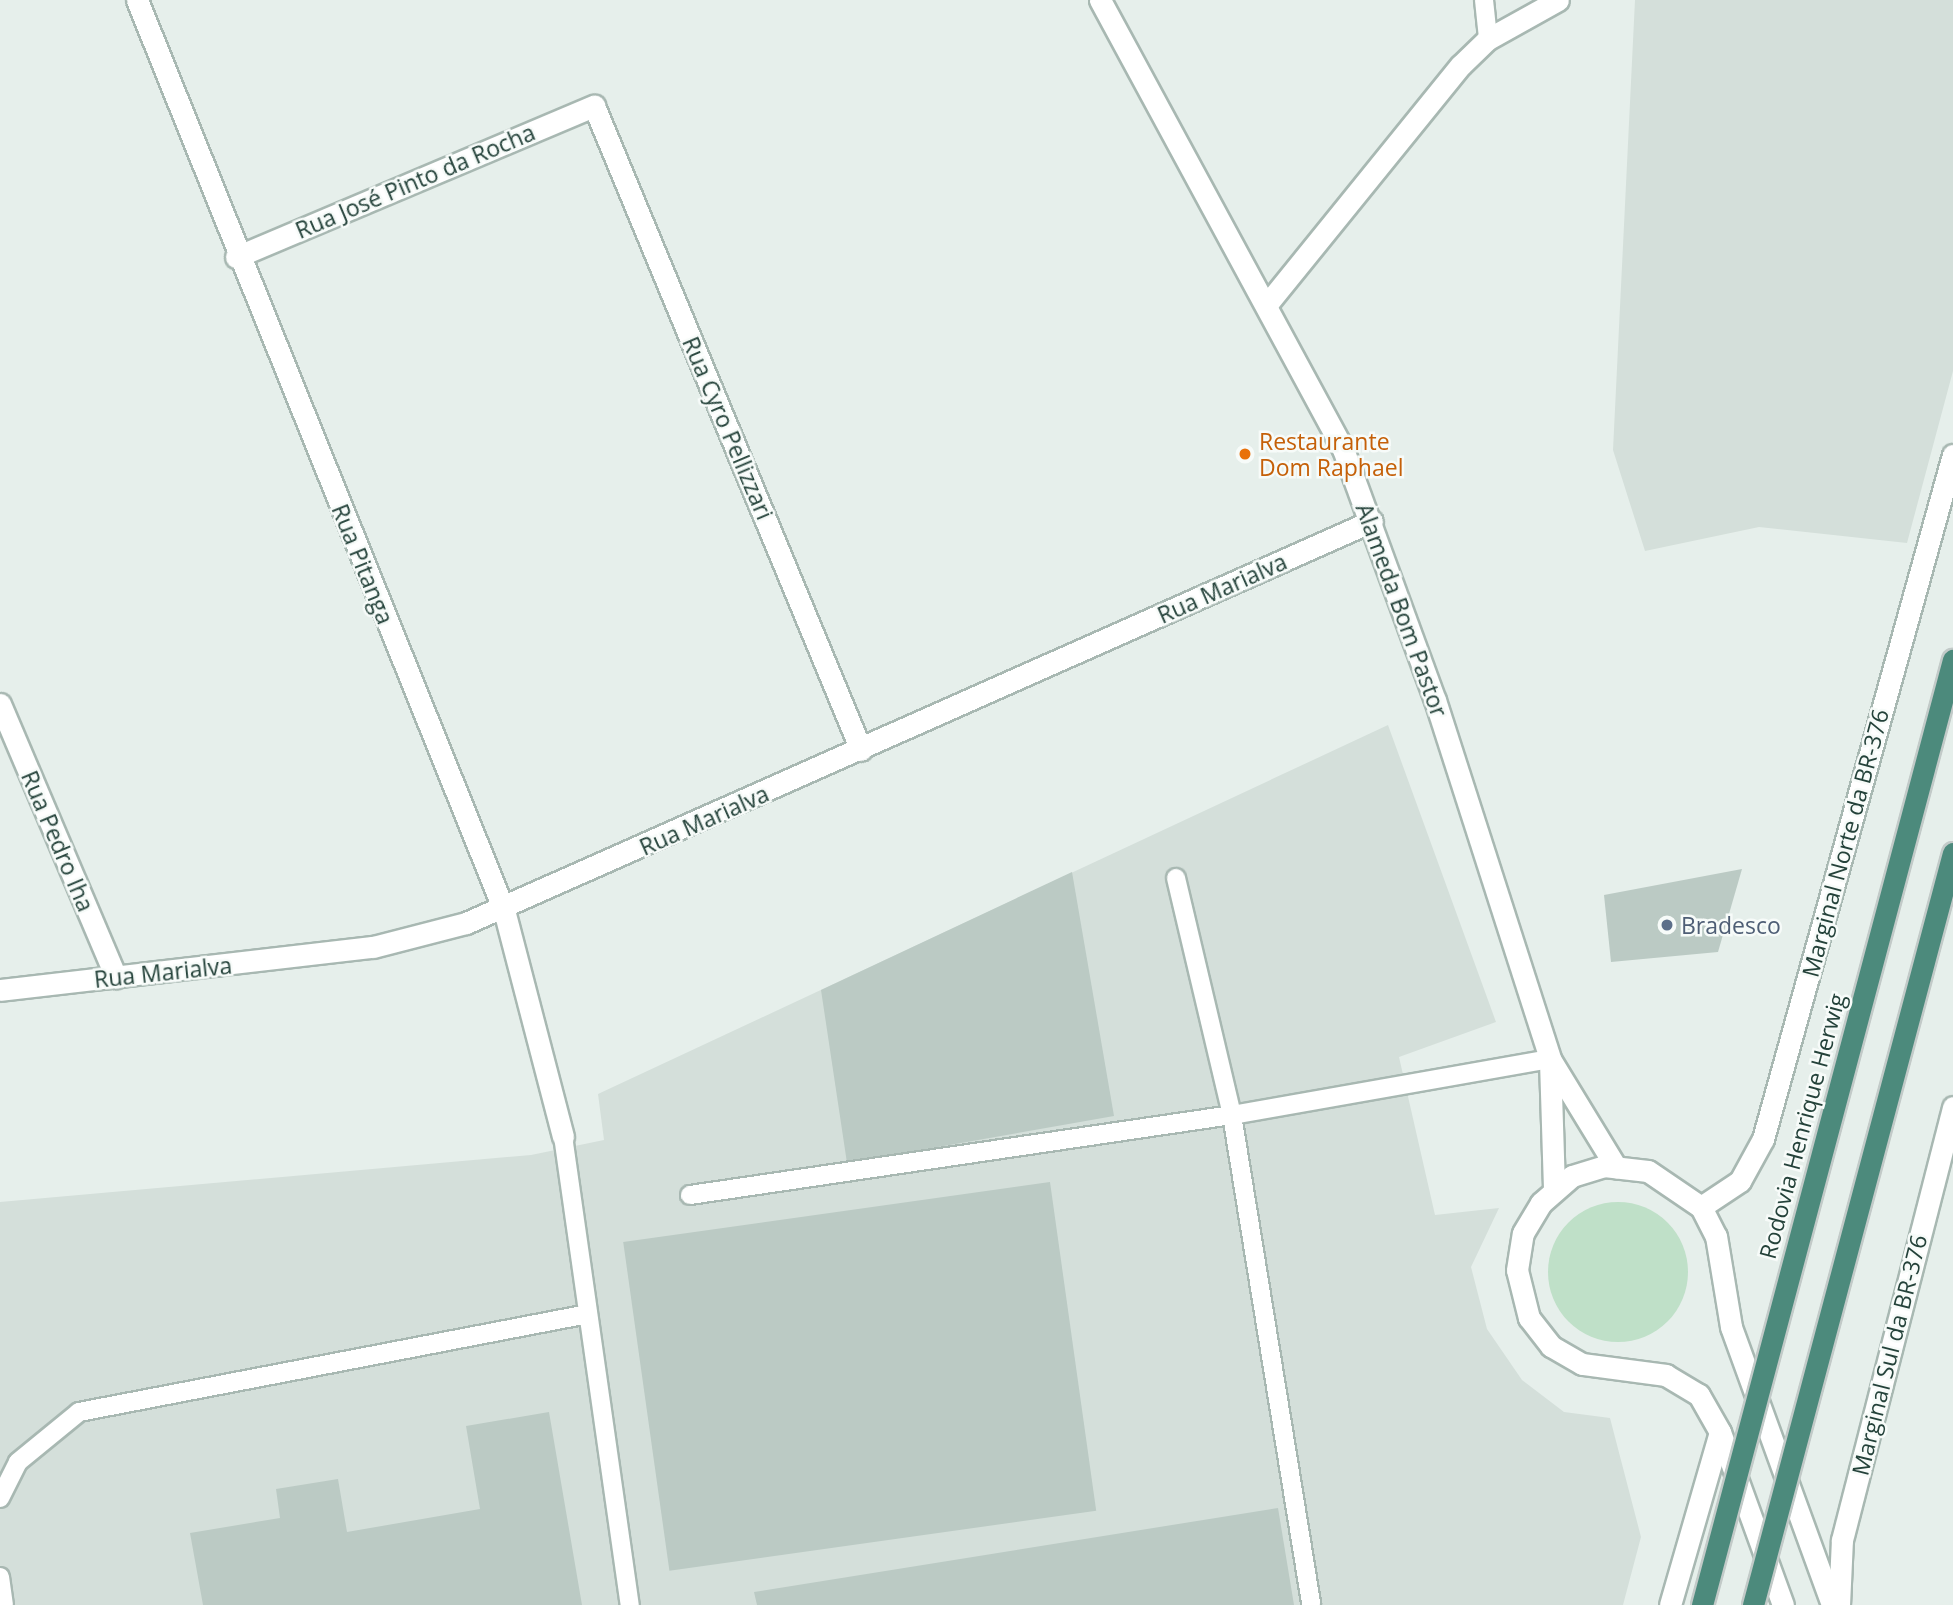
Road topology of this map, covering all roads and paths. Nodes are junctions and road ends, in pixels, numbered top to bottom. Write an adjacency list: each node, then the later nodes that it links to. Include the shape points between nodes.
1 (137, 0): 7 (street, Rua Pitanga)
2 (1100, 0): 8 (street, Alameda Bom Pastor)
3 (1484, 0): 5 (lane)
4 (1558, 0): 5 (street)
5 (1488, 39): 8 (street)
6 (594, 106): 7 (street, Rua José Pinto da Rocha); 13 (street, Rua Cyro Pellizzari)
7 (236, 257): 16 (street, Rua Pitanga)
8 (1268, 303): 10 (street, Alameda Bom Pastor, via 1312,385)
9 (1953, 455): 26 (street, Marginal Norte da BR-376, via 1763,1139 1741,1181)
10 (1371, 521): 13 (street, Rua Marialva); 19 (street, Alameda Bom Pastor)
11 (1953, 660): 35 (highway, Rodovia Henrique Herwig, bridge)
12 (0, 704): 17 (street, Rua Pedro Iha)
13 (861, 750): 16 (street, Rua Marialva)
14 (1953, 853): 36 (highway, bridge)
15 (1176, 878): 21 (lane)
16 (504, 910): 17 (street, Rua Marialva, via 373,947); 22 (street, Rua Pitanga)
17 (116, 977): 18 (street, Rua Marialva)
18 (0, 990)
19 (1550, 1059): 21 (lane); 23 (street, Alameda Bom Pastor); 24 (street, Alameda Bom Pastor)
20 (1953, 1107): 39 (street, Marginal Sul da BR-376, via 1842,1540)
21 (1232, 1115): 25 (lane); 33 (lane)
22 (563, 1136): 27 (lane)
23 (1616, 1167): 24 (street, via 1582,1171); 26 (street, via 1663,1177)
24 (1554, 1191): 28 (street, via 1531,1217 1518,1250 1520,1294 1538,1332 1582,1364 1666,1375 1686,1385 1708,1406)
25 (690, 1195)
26 (1701, 1207): 38 (street, via 1716,1236 1731,1327)
27 (588, 1314): 29 (lane, via 79,1412 18,1462); 32 (lane)
28 (1720, 1432): 34 (street); 37 (street)
29 (0, 1498)
30 (0, 1577): 31 (lane)
31 (4, 1605)
32 (630, 1605)
33 (1311, 1605)
34 (1670, 1605)
35 (1702, 1605)
36 (1753, 1605)
37 (1783, 1605)
38 (1832, 1605)
39 (1839, 1605)

